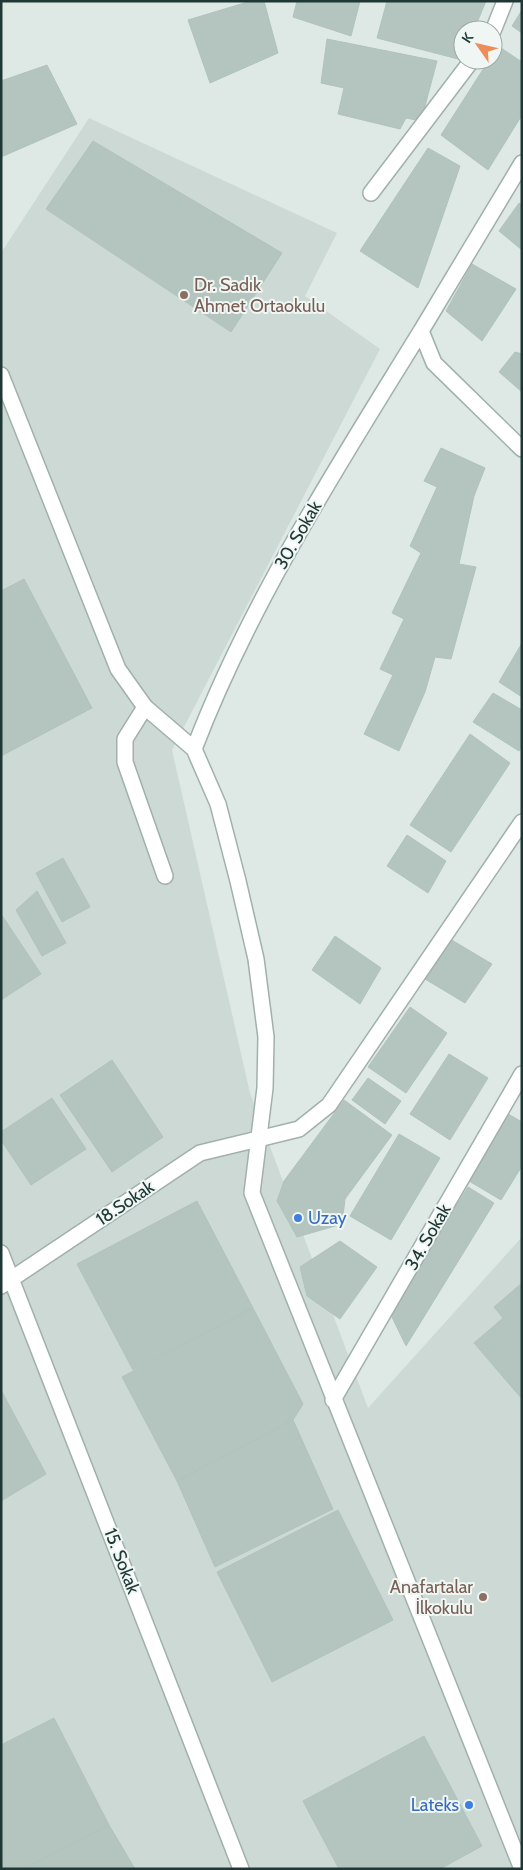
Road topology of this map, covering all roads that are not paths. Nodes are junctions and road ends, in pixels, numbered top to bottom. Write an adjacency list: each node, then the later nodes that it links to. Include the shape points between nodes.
1 (505, 1): 2 (street)
2 (497, 20)
3 (464, 70): 5 (street)
4 (522, 163): 6 (street, 30. Sokak)
5 (372, 193)
6 (421, 331): 8 (street, via 434,363); 10 (street, 30. Sokak, via 292,541 214,698)
7 (1, 375): 9 (street, via 118,669)
8 (522, 448)
9 (145, 707): 10 (street); 12 (street, via 125,739 125,762)
10 (194, 749): 14 (street, via 218,804 256,960 266,1037 265,1088)
11 (522, 822): 14 (street, 18.Sokak, via 329,1105 299,1129)
12 (165, 876)
13 (522, 1074): 17 (street, 34. Sokak)
14 (257, 1139): 16 (street, 18.Sokak, via 200,1153); 17 (street, via 252,1192)
15 (1, 1253): 16 (street, 15. Sokak)
16 (7, 1282): 19 (street, 15. Sokak)
17 (333, 1400): 18 (street)
18 (522, 1868)
19 (241, 1869)

